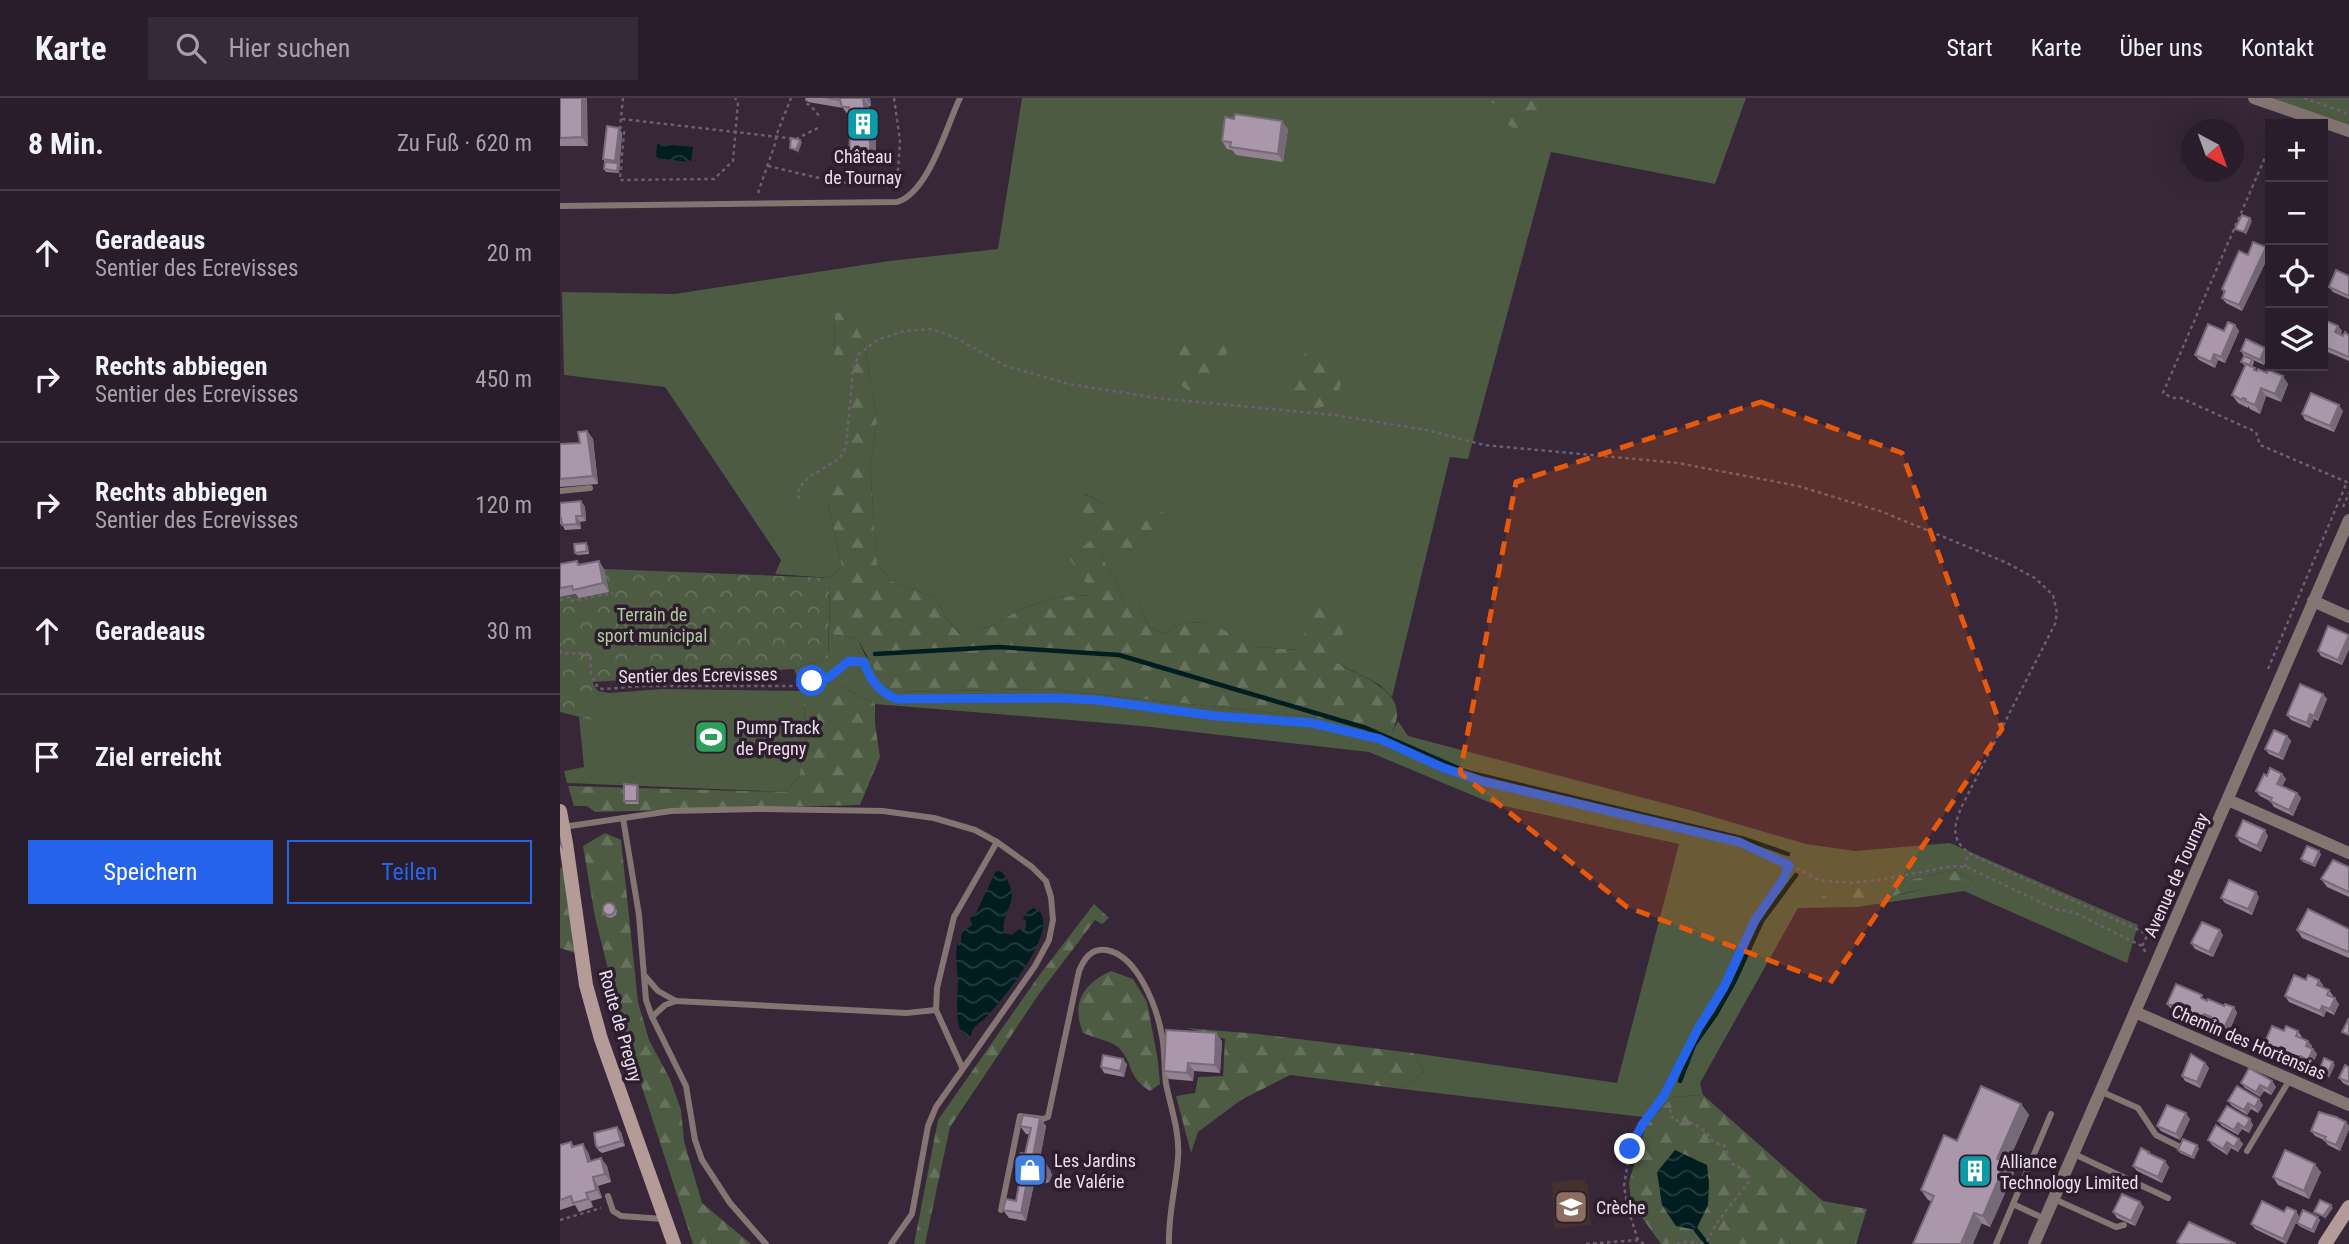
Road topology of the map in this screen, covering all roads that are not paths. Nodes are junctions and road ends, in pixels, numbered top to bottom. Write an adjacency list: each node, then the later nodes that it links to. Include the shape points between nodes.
1 (960, 98): 4 (lane, via 925,177 905,200)
2 (2255, 98): 3 (street)
3 (2349, 131)
4 (560, 206)
5 (590, 488): 6 (lane)
6 (560, 491)
7 (2347, 515): 8 (street, Avenue de Tournay)
8 (2314, 601): 9 (street); 10 (street, Avenue de Tournay)
9 (2349, 617)
10 (2228, 800): 15 (street); 20 (street, Avenue de Tournay)
11 (560, 811): 13 (street, Route de Pregny)
12 (623, 818): 13 (lane); 14 (lane, via 696,810 883,811 959,824); 17 (lane, via 639,915)
13 (563, 827): 16 (street, Route de Pregny)
14 (997, 842): 19 (lane, via 954,917); 22 (lane, via 1046,881 1053,920 1042,955)
15 (2349, 853)
16 (564, 857): 36 (street, Route de Pregny, via 586,985 601,1039)
17 (643, 975): 18 (lane); 21 (lane)
18 (676, 1001): 19 (lane, via 906,1013); 21 (lane)
19 (936, 1010): 22 (lane)
20 (2135, 1012): 23 (street, Chemin des Hortensias); 24 (street, Avenue de Tournay)
21 (652, 1017): 40 (lane, via 686,1086 702,1160 730,1203)
22 (962, 1067): 41 (lane, via 930,1120 912,1214)
23 (2290, 1079): 25 (street, Chemin des Hortensias); 28 (lane)
24 (2100, 1091): 27 (lane, via 2138,1108 2156,1135); 29 (street, Avenue de Tournay)
25 (2349, 1105)
26 (2051, 1114): 33 (lane)
27 (2182, 1148)
28 (2247, 1151)
29 (2073, 1154): 31 (lane); 32 (street, Avenue de Tournay)
30 (608, 1196): 36 (lane, via 613,1211 621,1216)
31 (2168, 1198)
32 (2054, 1199): 37 (street, Avenue de Tournay); 38 (lane, via 2116,1227)
33 (2013, 1204): 37 (lane); 43 (lane)
34 (2349, 1208): 45 (street)
35 (1001, 1210): 42 (lane, via 1020,1116 1048,1117 1083,960 1093,951 1113,951 1139,975 1163,1038 1163,1063 1178,1142)
36 (665, 1219): 39 (street, Route de Pregny)
37 (2045, 1219): 44 (street, Avenue de Tournay)
38 (2124, 1225)
39 (674, 1244)
40 (766, 1244)
41 (891, 1244)
42 (1169, 1244)
43 (1996, 1244)
44 (2034, 1244)
45 (2325, 1244)

